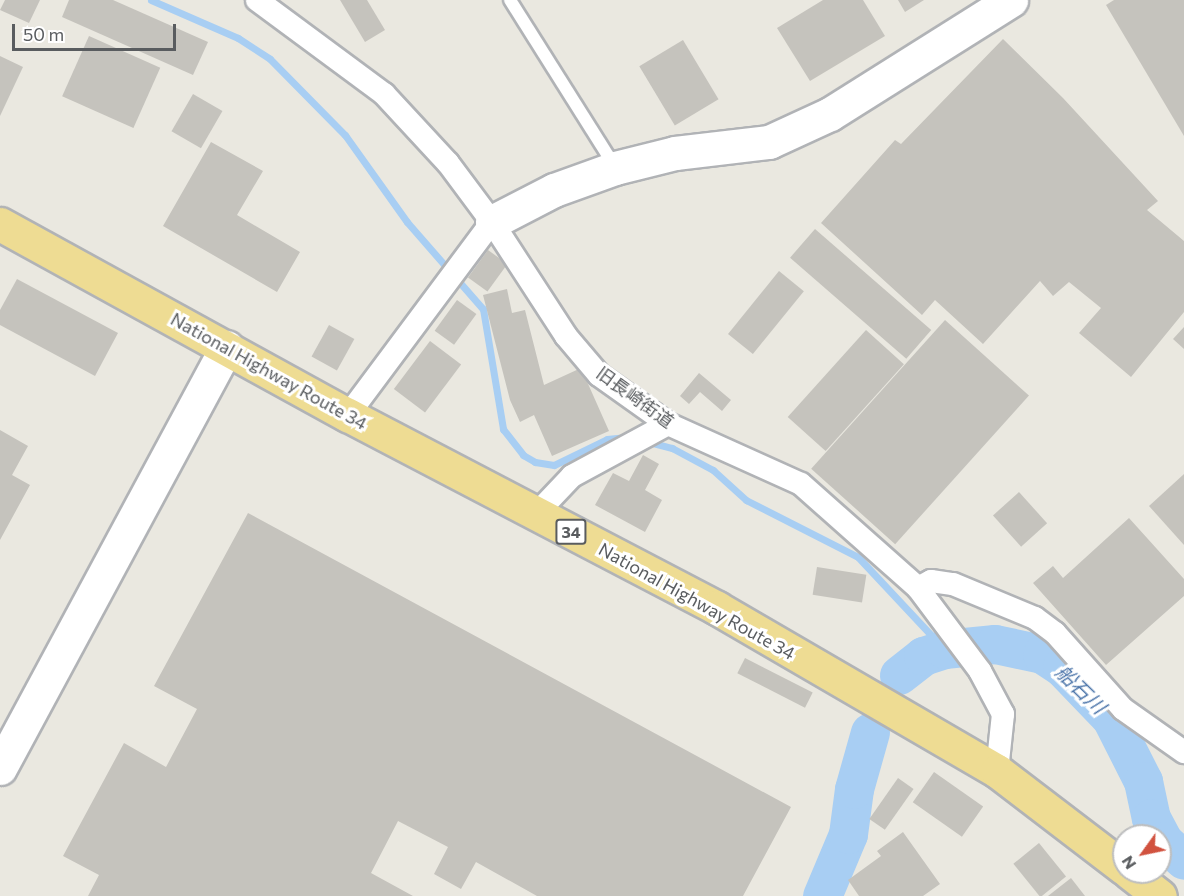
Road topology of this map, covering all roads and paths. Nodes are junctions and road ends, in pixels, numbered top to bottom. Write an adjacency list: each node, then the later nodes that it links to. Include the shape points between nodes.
1 (256, 0): 5 (street, 旧長崎街道, via 384,94 448,163)
2 (510, 0): 4 (lane)
3 (1011, 0): 4 (street, via 830,114 770,142 675,153)
4 (615, 168): 5 (street, via 554,190)
5 (492, 222): 8 (street); 9 (street, 旧長崎街道, via 566,336 599,375)
6 (0, 224): 7 (highway, National Highway Route 34 / 34)
7 (227, 347): 8 (highway, National Highway Route 34 / 34); 13 (street)
8 (348, 415): 10 (highway, National Highway Route 34 / 34)
9 (668, 424): 10 (street, via 572,476); 11 (street, 旧長崎街道, via 801,484)
10 (536, 514): 14 (highway, National Highway Route 34 / 34, via 717,609)
11 (918, 588): 12 (street, via 931,581 953,584 1035,618 1055,633 1123,709); 14 (street, 旧長崎街道, via 980,671 1003,714)
12 (1184, 752)
13 (0, 768)
14 (996, 771): 15 (highway, National Highway Route 34 / 34)
15 (1112, 859)
16 (1144, 884): 17 (highway)
17 (1160, 896)

